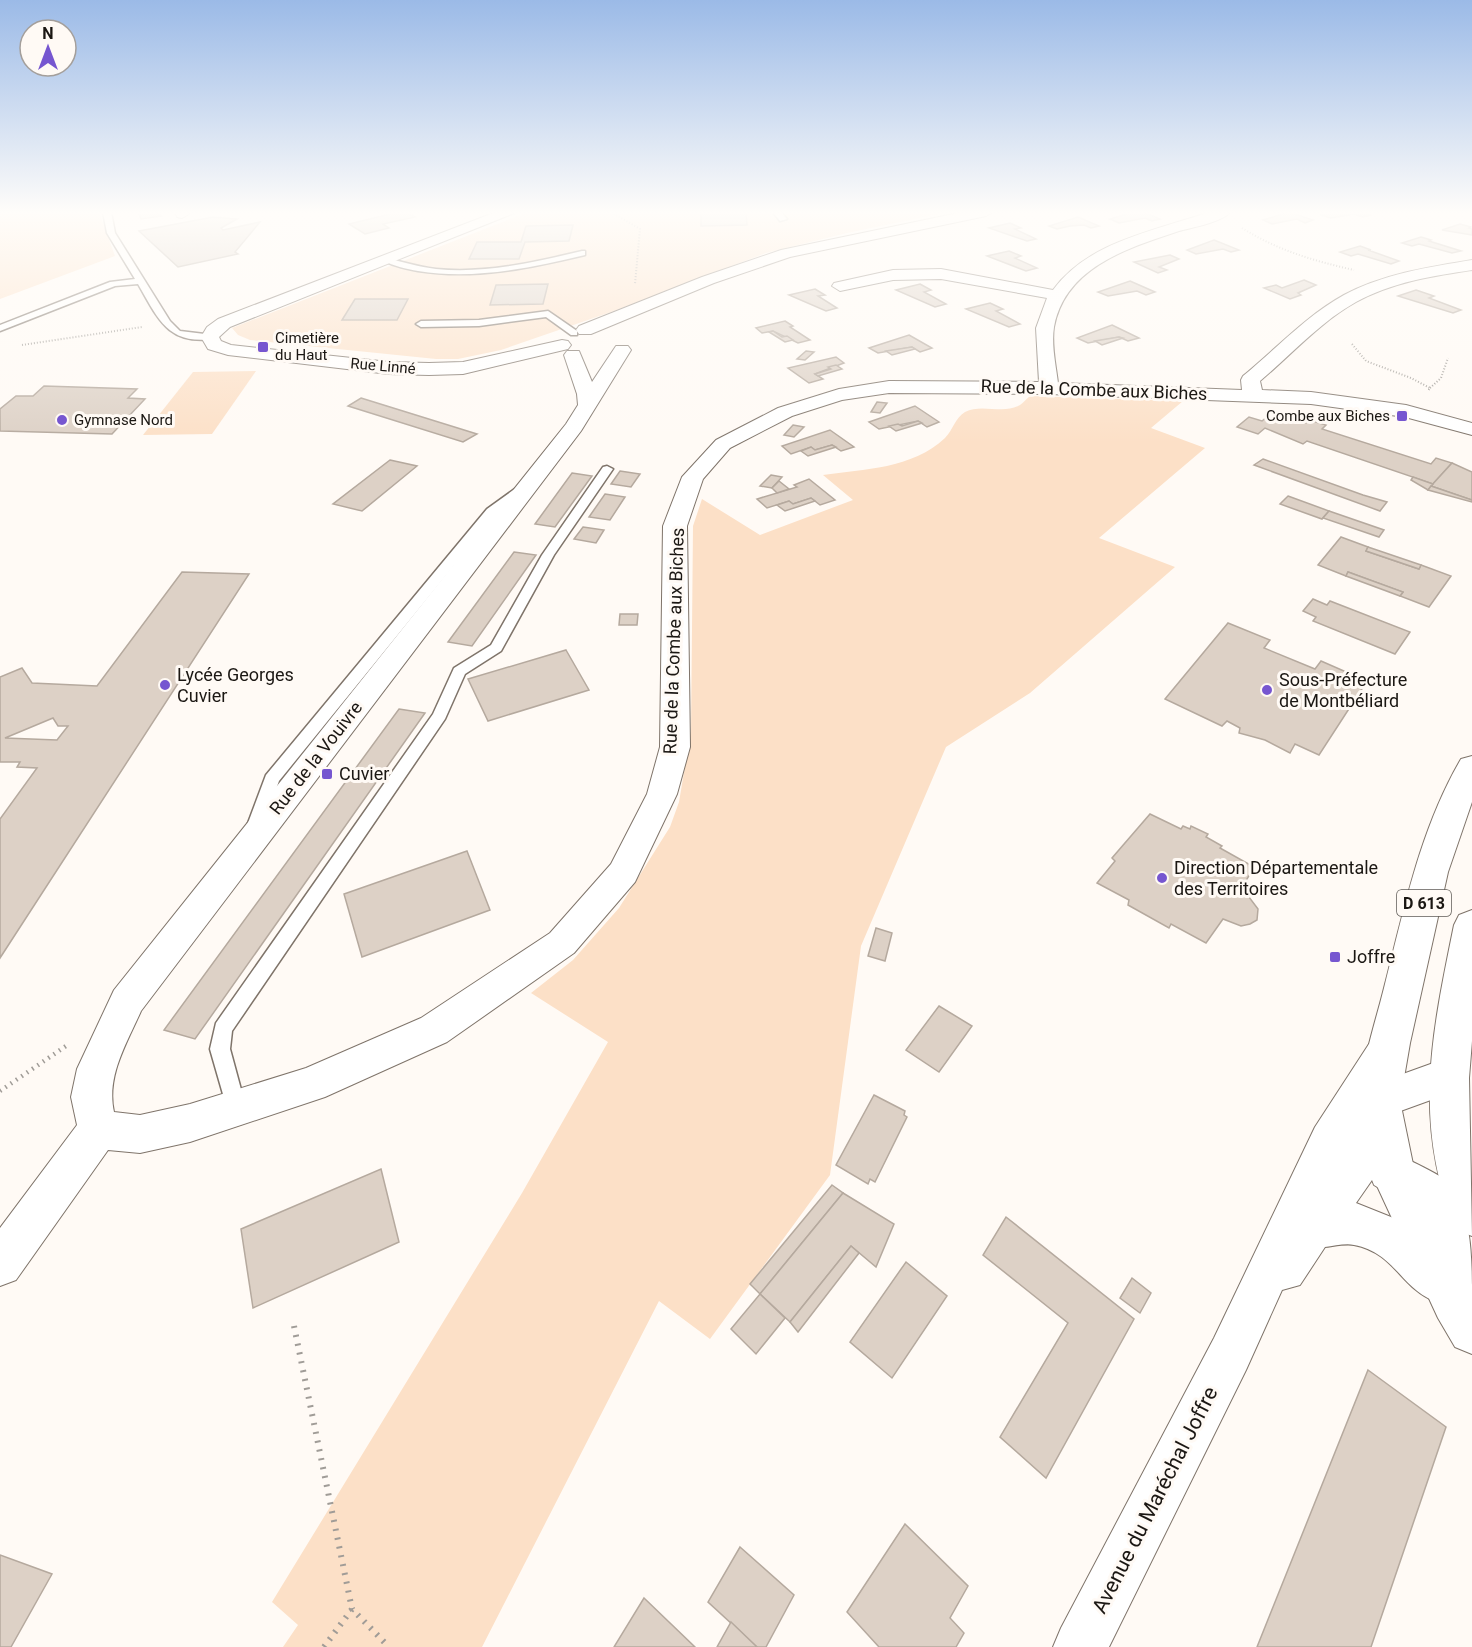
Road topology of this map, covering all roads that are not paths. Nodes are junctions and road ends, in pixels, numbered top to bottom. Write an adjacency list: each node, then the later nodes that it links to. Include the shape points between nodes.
1 (101, 289): 11 (lane)
2 (145, 289): 13 (lane, via 166,323 177,333)
3 (312, 289): 13 (street, via 224,323)
4 (685, 289): 14 (street, Rue de la Vouivre, via 641,306)
5 (694, 289): 12 (street, Rue de la Vouivre, via 659,310)
6 (1022, 289): 9 (street)
7 (1061, 289): 9 (street)
8 (1374, 289): 16 (street, via 1336,307 1250,380)
9 (1055, 295): 15 (street, via 1045,329)
10 (421, 324): 14 (lane, via 479,323 548,314)
11 (0, 328)
12 (632, 337): 14 (street, via 612,331); 14 (street, via 605,356); 17 (street, Rue de la Vouivre)
13 (210, 338): 14 (street, Rue Linné, via 214,345 228,350 429,369 463,368)
14 (573, 341): 17 (street)
15 (1049, 388): 16 (street, Rue de la Combe aux Biches); 25 (street, Rue de la Combe aux Biches, via 889,387 785,411 723,444 693,477 675,526 675,747 662,794 623,873 562,943 434,1030 311,1084)
16 (1252, 395): 18 (street, Rue de la Combe aux Biches, via 1311,398 1414,413)
17 (588, 406): 26 (street, Rue de la Vouivre, via 127,1001 96,1069 91,1097)
18 (1472, 429)
19 (607, 469): 25 (lane, via 548,555 496,648 459,671 440,715 223,1029 220,1049)
20 (1472, 767): 22 (main road, Avenue du Maréchal Joffre / D 613, via 1431,872)
21 (1472, 925): 23 (main road, D 613)
22 (1390, 1043): 24 (main road, D 613); 27 (street, Avenue du Maréchal Joffre)
23 (1450, 1075): 24 (street); 28 (main road, D 613, via 1451,1130)
24 (1379, 1101): 27 (main road, D 613)
25 (236, 1108): 26 (street, Rue de la Combe aux Biches, via 140,1134)
26 (98, 1130): 30 (street)
27 (1362, 1158): 29 (street, Avenue du Maréchal Joffre); 31 (main road, D 613); 32 (street, Avenue du Maréchal Joffre, via 1294,1211)
28 (1472, 1214)
29 (1314, 1227): 31 (street, via 1353,1223 1401,1242); 32 (street, Avenue du Maréchal Joffre)
30 (0, 1264)
31 (1466, 1304)
32 (1230, 1354): 33 (street, Avenue du Maréchal Joffre)
33 (1080, 1647)

